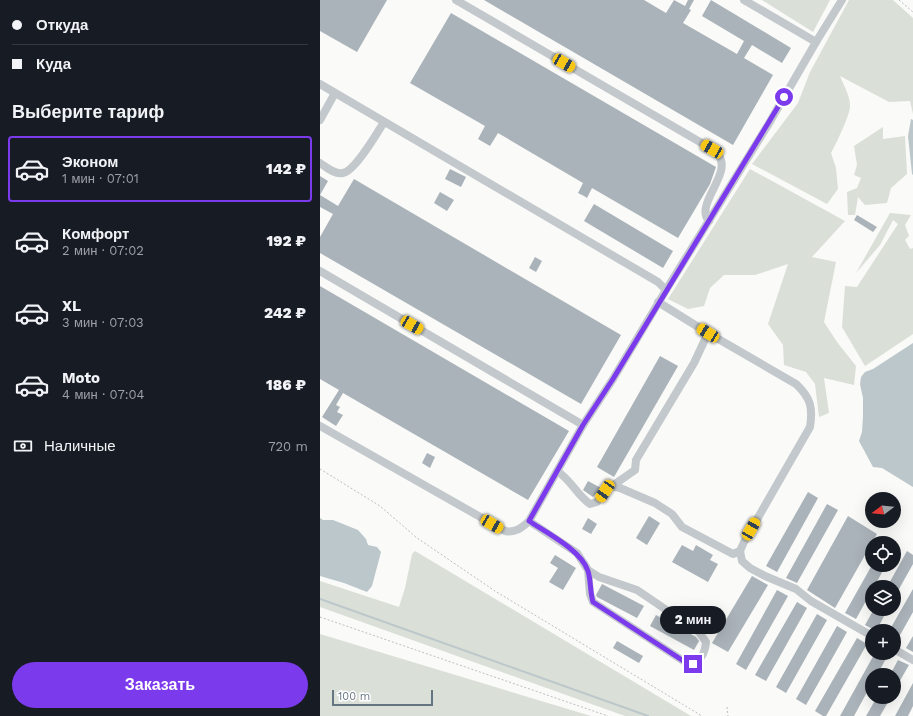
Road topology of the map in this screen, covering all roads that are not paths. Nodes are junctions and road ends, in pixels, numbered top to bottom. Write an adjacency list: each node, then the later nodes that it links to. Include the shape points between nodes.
1 (456, 0): 10 (lane, via 712,149 720,156 721,164 720,173 704,209)
2 (744, 0): 4 (lane)
3 (842, 0): 4 (lane)
4 (816, 42): 10 (lane)
5 (320, 84): 6 (lane)
6 (335, 93): 7 (lane); 8 (lane)
7 (320, 120)
8 (384, 122): 9 (lane, via 356,164 349,170 343,173 335,172); 12 (lane, via 658,282)
9 (320, 163)
10 (709, 221): 12 (lane)
11 (320, 271): 15 (lane)
12 (666, 290): 13 (lane)
13 (658, 302): 14 (lane); 15 (lane)
14 (708, 333): 18 (lane, via 694,363 636,460 635,470); 20 (lane, via 796,384 810,402 812,414 810,427)
15 (583, 425): 17 (lane)
16 (320, 426): 19 (lane, via 505,531 512,532 522,528)
17 (557, 471): 18 (lane, via 565,476 590,504 597,502); 19 (lane)
18 (611, 486): 20 (lane, via 655,503 672,514 682,527 708,542 733,554)
19 (529, 521): 21 (lane, via 578,554)
20 (740, 551): 22 (lane, via 742,561 750,568 796,589 811,601)
21 (588, 570): 21 (lane, via 599,577 637,590 698,632 706,642 700,659 693,664 685,662 593,602)
22 (865, 632)
23 (901, 653): 24 (lane)
24 (913, 660)

